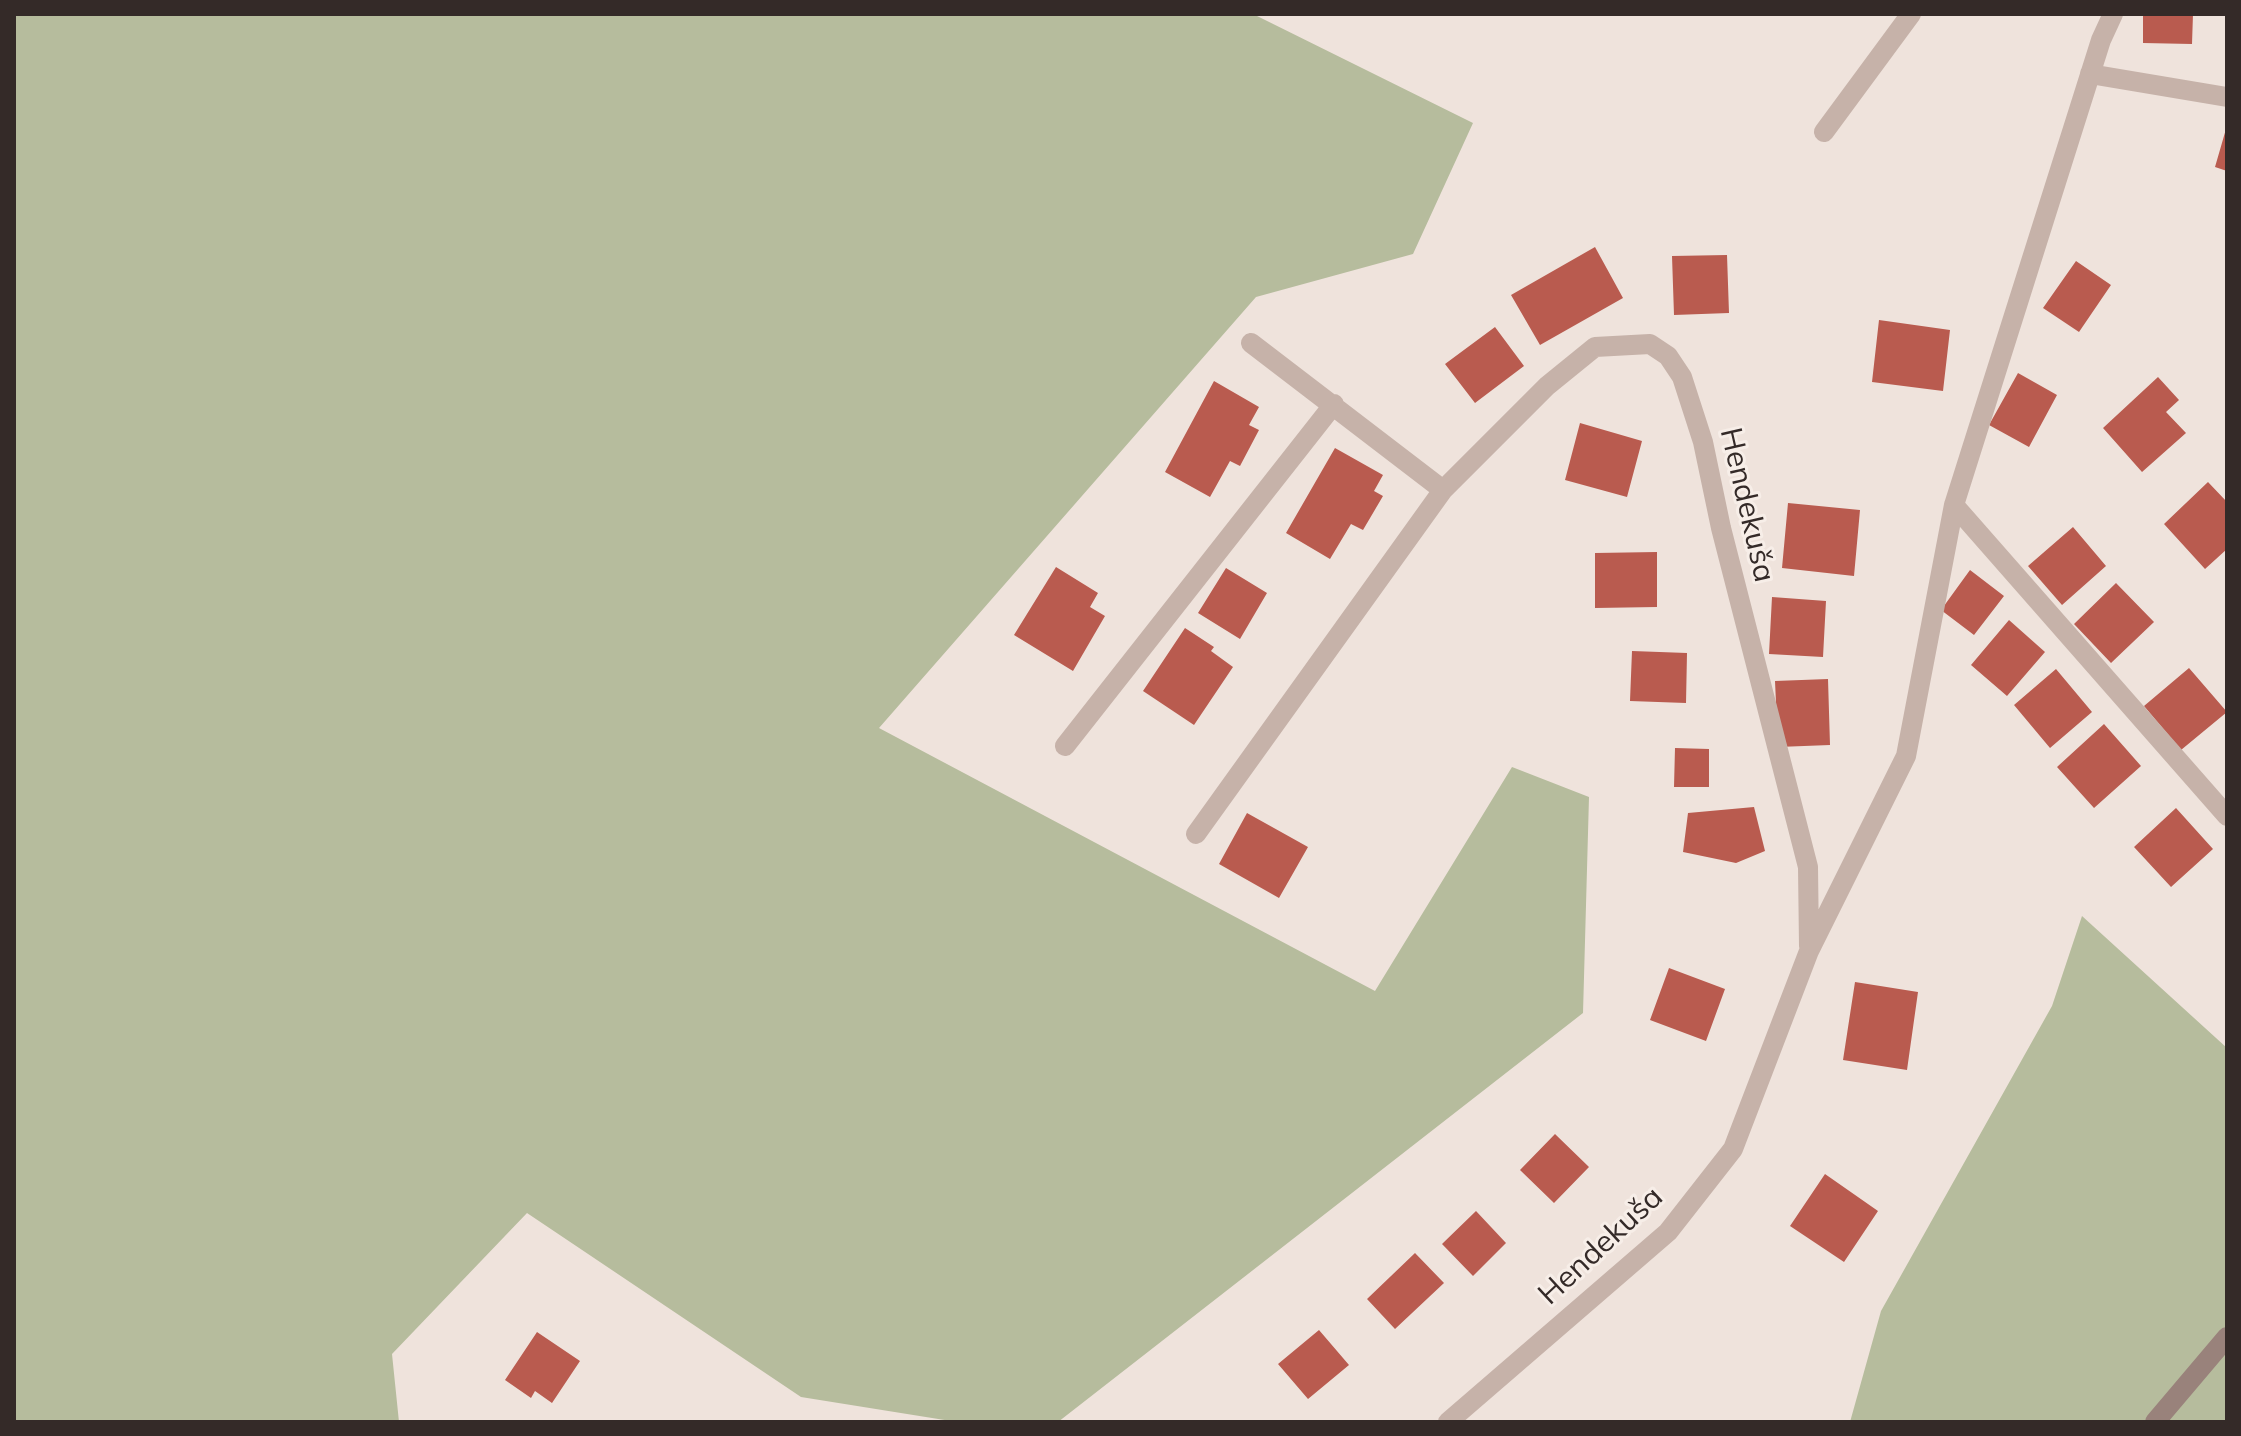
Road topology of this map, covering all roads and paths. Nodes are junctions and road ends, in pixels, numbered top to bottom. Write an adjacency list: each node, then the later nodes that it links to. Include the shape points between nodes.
1 (1911, 14): 7 (street)
2 (2098, 14): 4 (street, Hendekuša)
3 (2113, 14): 4 (street, Hendekuša)
4 (2101, 40): 5 (street, Hendekuša)
5 (2090, 74): 6 (street); 11 (street, Hendekuša)
6 (2227, 97)
7 (1824, 132)
8 (1251, 343): 9 (street)
9 (1334, 404): 10 (street); 12 (street)
10 (1443, 490): 14 (street, Hendekuša); 15 (street, Hendekuša, via 1547,386 1595,347 1650,344 1668,356 1682,377 1703,442 1808,867)
11 (1954, 505): 13 (street); 15 (street, Hendekuša, via 1906,756)
12 (1065, 746)
13 (2227, 816)
14 (1196, 834)
15 (1809, 951): 17 (street, Hendekuša, via 1733,1149 1668,1232)
16 (2227, 1337): 18 (main road)
17 (1448, 1422)
18 (2155, 1422)

